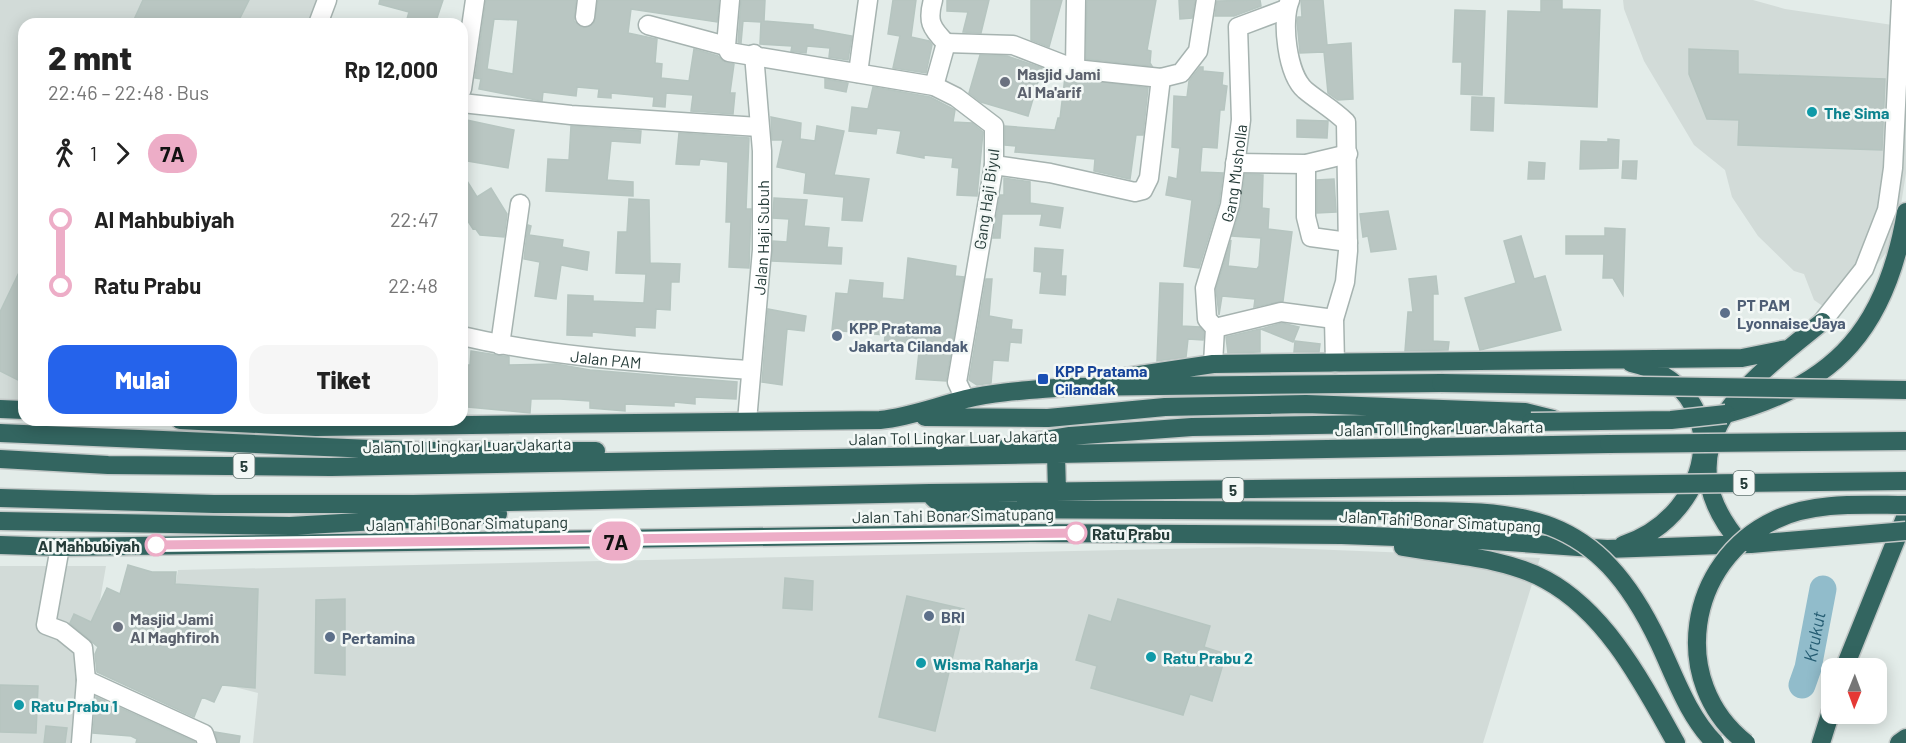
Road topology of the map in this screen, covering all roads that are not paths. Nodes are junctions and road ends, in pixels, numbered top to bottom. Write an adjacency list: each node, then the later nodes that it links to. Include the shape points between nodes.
1 (327, 0): 10 (street)
2 (475, 0): 14 (street)
3 (730, 0): 13 (street)
4 (868, 0): 17 (street)
5 (933, 0): 12 (street, via 930,27)
6 (1076, 0): 16 (street)
7 (1206, 0): 18 (street, via 1198,51 1181,73)
8 (1901, 0): 30 (street, via 1893,168 1887,210 1864,269)
9 (1288, 4): 22 (street, via 1292,70 1303,88 1346,122); 23 (street, Gang Musholla, via 1238,27 1241,120)
10 (320, 18)
11 (648, 25): 13 (street)
12 (946, 43): 16 (street, via 1013,45); 19 (street)
13 (726, 46): 15 (street, via 729,52)
14 (468, 48)
15 (754, 54): 17 (street); 21 (street, Jalan Haji Subuh)
16 (1075, 69): 18 (street)
17 (858, 72): 19 (street)
18 (1161, 78): 25 (street, via 1149,178 1143,190 1135,192)
19 (934, 86): 25 (street, Gang Haji Biyul, via 956,97 994,126)
20 (468, 104): 21 (street, via 571,115)
21 (759, 127): 38 (street, Jalan Haji Subuh, via 762,250)
22 (1348, 154): 24 (street); 28 (street)
23 (1235, 163): 24 (street); 31 (street, Gang Musholla, via 1230,205 1205,288 1206,319)
24 (1306, 164): 28 (street, via 1306,218 1311,237)
25 (994, 165): 41 (street, Gang Haji Biyul, via 957,382)
26 (520, 204): 33 (street)
27 (1906, 212): 46 (highway, bridge, via 1899,254 1880,301 1839,356 1805,384 1771,401 1726,414 1683,419)
28 (1348, 242): 29 (street, via 1345,282)
29 (1334, 319): 31 (street, via 1281,312); 36 (street)
30 (1822, 322): 34 (highway)
31 (1215, 328): 37 (street, Gang Musholla)
32 (468, 337): 33 (street, Jalan PAM)
33 (500, 345): 38 (street, Jalan PAM)
34 (1787, 350): 35 (highway, via 1742,358); 47 (highway, via 1747,386)
35 (1615, 360): 36 (highway); 52 (highway, via 1644,366 1670,381 1694,410)
36 (1335, 363): 37 (highway)
37 (1213, 364): 39 (highway)
38 (750, 370): 45 (street, Jalan Haji Subuh)
39 (1074, 387): 40 (highway, bridge, via 1441,382); 41 (highway)
40 (1906, 390)
41 (965, 399): 44 (highway)
42 (0, 409): 43 (highway)
43 (18, 410)
44 (909, 417): 45 (highway); 46 (highway, via 1048,418 1165,407 1306,404 1540,414)
45 (747, 421): 48 (highway)
46 (1559, 421): 55 (highway, bridge, via 1192,428 1070,436)
47 (1719, 421): 52 (highway); 69 (highway, via 1709,452 1710,484 1721,518)
48 (468, 425)
49 (297, 426): 50 (highway)
50 (388, 426)
51 (0, 433): 57 (highway, via 418,451 623,451)
52 (1702, 435): 71 (highway, via 1698,474 1680,508 1647,535)
53 (1906, 441): 54 (highway, Jalan Tol Lingkar Luar Jakarta / 5, bridge)
54 (1056, 454): 55 (highway, Jalan Tol Lingkar Luar Jakarta / 5); 59 (highway)
55 (956, 456): 57 (highway, Jalan Tol Lingkar Luar Jakarta / 5)
56 (0, 459): 57 (highway, Jalan Tol Lingkar Luar Jakarta / 5, via 108,465 331,467)
57 (669, 462)
58 (1906, 481): 59 (highway, 5, bridge)
59 (1057, 492): 60 (highway, 5)
60 (930, 493): 62 (highway, 5); 79 (highway, bridge, via 943,504 985,509 1491,513 1549,526 1589,545 1632,591 1687,703)
61 (0, 498): 62 (highway, 5, via 253,504)
62 (621, 500): 65 (highway, via 574,510 290,526)
63 (1906, 505): 80 (highway, bridge, via 1835,506 1787,515 1743,539 1715,573 1698,616 1697,660 1714,708)
64 (1906, 515): 72 (highway)
65 (0, 521)
66 (1906, 531): 69 (highway, Jalan Tahi Bonar Simatupang, bridge)
67 (1342, 536): 70 (highway, Jalan Tahi Bonar Simatupang, via 1008,533); 71 (highway, Jalan Tahi Bonar Simatupang); 76 (highway, via 1501,564 1545,579 1577,601 1606,633 1639,679)
68 (0, 544): 70 (highway, Jalan Tahi Bonar Simatupang)
69 (1746, 544): 71 (highway, Jalan Tahi Bonar Simatupang)
70 (60, 547): 73 (street, via 46,625 62,631 83,648)
71 (1607, 549)
72 (1848, 658)
73 (86, 680): 77 (street); 78 (street, via 204,734)
74 (1827, 724): 81 (highway)
75 (1906, 738): 82 (highway)
76 (1674, 741)
77 (81, 743)
78 (207, 743)
79 (1715, 743)
80 (1746, 743)
81 (1821, 743)
82 (1899, 743)

